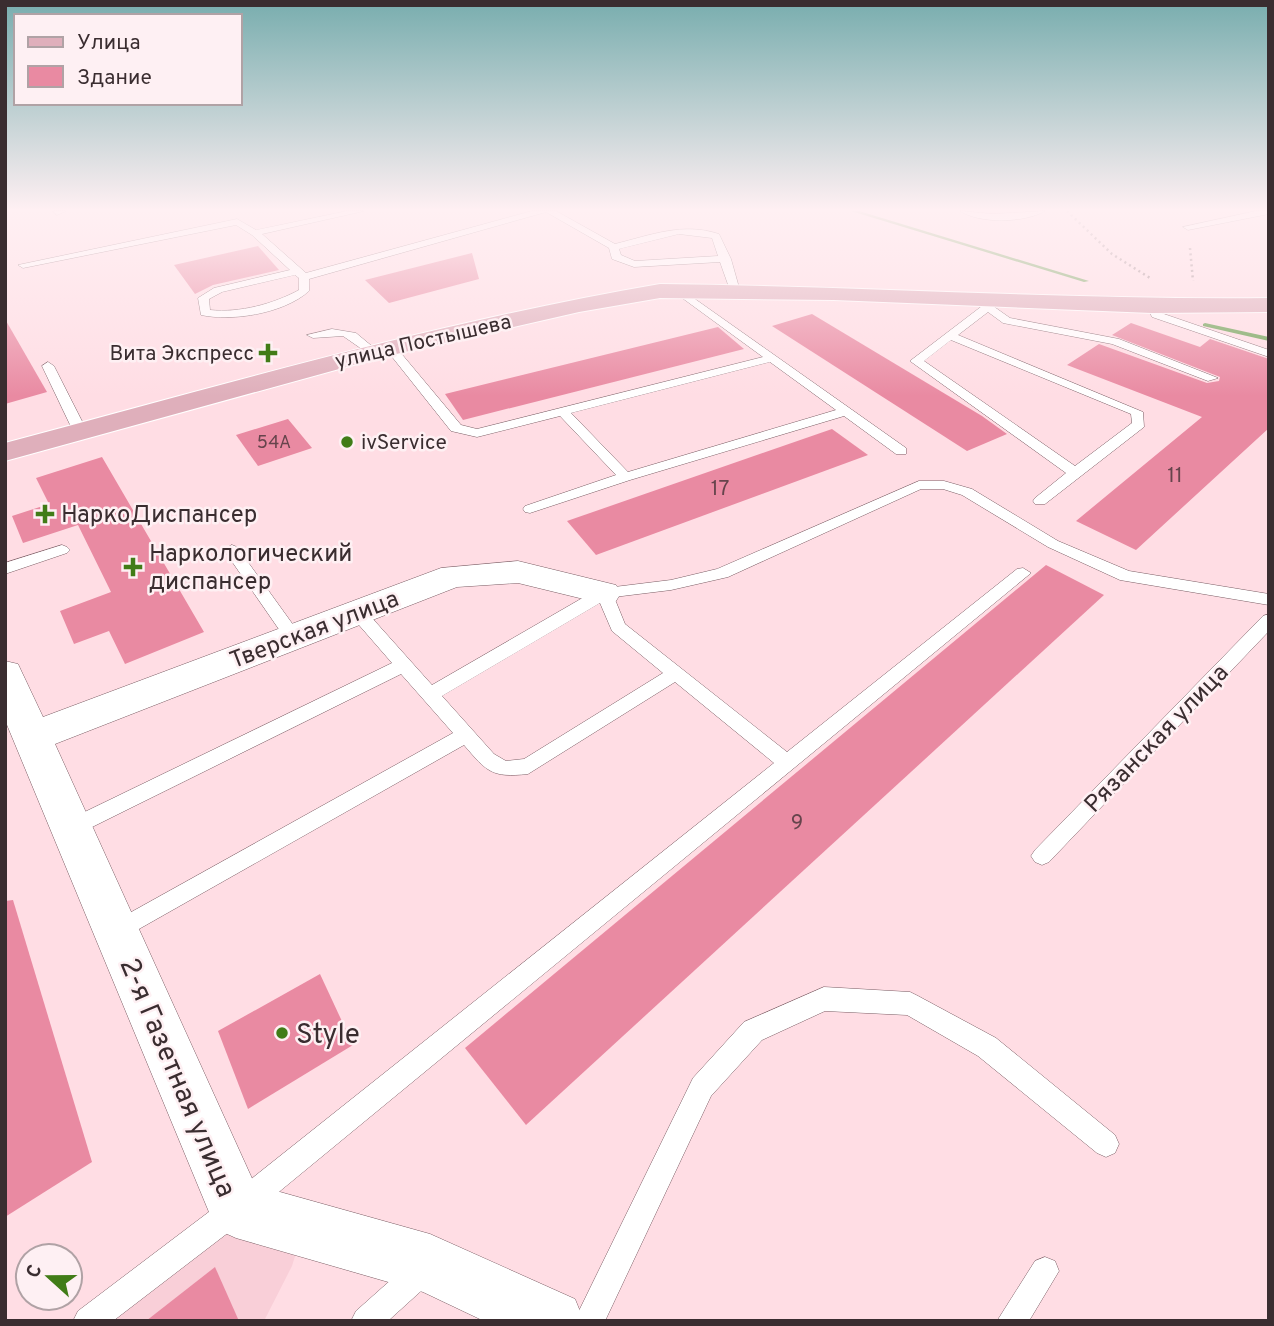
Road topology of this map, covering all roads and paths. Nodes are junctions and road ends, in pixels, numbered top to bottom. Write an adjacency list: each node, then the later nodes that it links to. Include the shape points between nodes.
1 (304, 273): 4 (lane)
2 (730, 273): 7 (lane)
3 (1141, 273): 5 (path)
4 (300, 274): 4 (lane, via 303,291 290,300 221,316 205,313 203,298 218,290)
5 (1154, 281)
6 (678, 290): 7 (main road, улица Постышева); 13 (main road, улица Постышева, via 579,305); 15 (lane)
7 (736, 290): 8 (main road, улица Постышева)
8 (987, 303): 10 (main road, улица Постышева); 12 (lane); 17 (lane, via 1007,321 1115,341)
9 (1269, 305): 10 (main road, улица Постышева)
10 (1152, 306): 14 (lane, via 1156,315)
11 (313, 335): 13 (lane, via 339,330)
12 (950, 336): 23 (lane, via 916,361); 23 (lane, via 1137,412 1139,424)
13 (382, 350): 18 (lane, via 456,428 477,433); 20 (main road, улица Постышева)
14 (1269, 354)
15 (771, 358): 18 (lane); 19 (lane)
16 (48, 366): 20 (lane)
17 (1212, 377)
18 (563, 412): 24 (lane)
19 (843, 412): 22 (lane); 24 (lane)
20 (80, 431): 21 (main road, улица Постышева)
21 (5, 452)
22 (901, 452)
23 (1075, 473): 25 (lane)
24 (625, 477): 26 (lane)
25 (1040, 501)
26 (530, 509)
27 (62, 550): 29 (lane)
28 (232, 550): 35 (lane)
29 (5, 569)
30 (1023, 573): 41 (lane)
31 (604, 593): 32 (lane, via 722,573 919,485 944,485 967,492 1053,544 1126,576); 33 (street, Тверская улица, via 518,572 453,576); 37 (lane, via 618,627); 38 (lane)
32 (1269, 600)
33 (358, 613): 35 (street, Тверская улица); 36 (lane)
34 (1269, 621): 43 (lane, Рязанская улица)
35 (293, 637): 39 (street, Тверская улица)
36 (404, 665): 38 (lane); 42 (lane)
37 (676, 673): 40 (lane, via 528,766 504,769 487,759); 41 (lane)
38 (431, 694): 40 (lane)
39 (14, 704): 42 (street, 2-я Газетная улица)
40 (466, 735): 44 (lane)
41 (788, 763): 46 (lane)
42 (71, 828): 44 (street, 2-я Газетная улица)
43 (1042, 856)
44 (116, 932): 46 (street, 2-я Газетная улица)
45 (1106, 1144): 52 (lane, via 987,1046 910,1004 824,999 753,1031 702,1087)
46 (236, 1209): 47 (street, 2-я Газетная улица); 49 (lane)
47 (430, 1264): 50 (lane); 51 (street, 2-я Газетная улица)
48 (1045, 1271): 53 (lane)
49 (88, 1321)
50 (366, 1321)
51 (553, 1321)
52 (589, 1321)
53 (1012, 1321)

